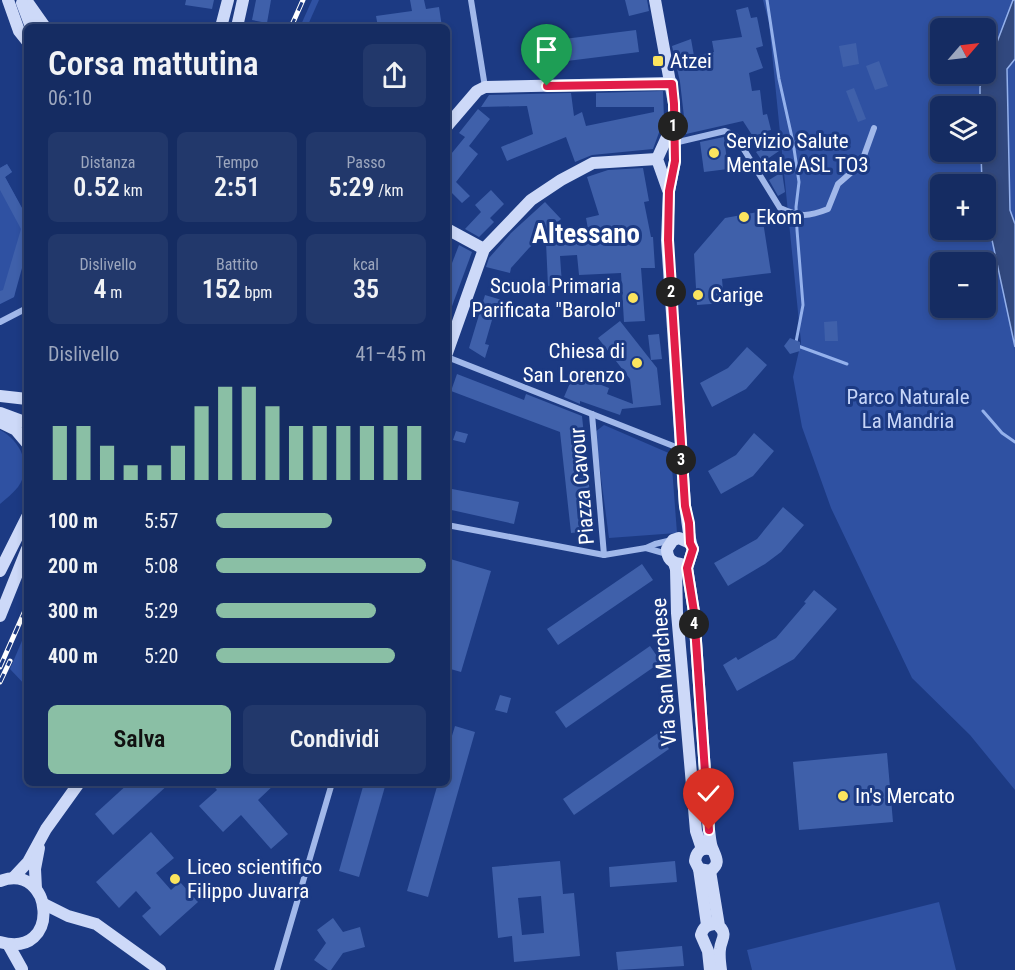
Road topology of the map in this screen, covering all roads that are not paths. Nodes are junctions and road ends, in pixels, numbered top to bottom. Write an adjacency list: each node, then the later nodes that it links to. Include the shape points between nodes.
1 (8, 0): 12 (street)
2 (21, 0): 8 (street)
3 (26, 0): 9 (street)
4 (228, 0): 10 (street)
5 (243, 0): 11 (street)
6 (471, 0): 14 (street)
7 (655, 0): 13 (street)
8 (31, 24)
9 (43, 24)
10 (222, 24)
11 (238, 24)
12 (24, 37)
13 (672, 84): 14 (street); 16 (street)
14 (484, 87): 15 (street)
15 (450, 122)
16 (673, 122): 18 (street); 19 (street)
17 (874, 128): 18 (street, via 861,164 838,184 828,209 808,216 780,208 735,135 725,131)
18 (674, 143): 19 (street)
19 (665, 160): 21 (street, via 593,163 531,200); 34 (street)
20 (450, 231): 21 (street)
21 (484, 249): 24 (street)
22 (24, 310): 23 (street)
23 (0, 322)
24 (450, 346)
25 (450, 356): 30 (street)
26 (24, 393): 27 (street)
27 (5, 396): 28 (street)
28 (24, 399)
29 (0, 413): 32 (street)
30 (592, 414): 34 (street); 39 (street, Piazza Cavour)
31 (0, 422): 33 (street)
32 (24, 422)
33 (24, 439)
34 (681, 449): 37 (street, via 685,506)
35 (24, 523): 43 (street)
36 (450, 526): 39 (street)
37 (681, 541): 38 (street, via 655,543); 41 (street, via 669,544); 42 (street, via 693,549)
38 (646, 548): 39 (street); 41 (street)
39 (604, 555)
40 (24, 556): 44 (street)
41 (671, 559): 42 (street, via 681,564); 48 (street, Via San Marchese, via 696,831)
42 (688, 562): 48 (street, Via San Marchese, via 709,830)
43 (0, 571)
44 (0, 616)
45 (77, 786): 47 (street)
46 (331, 786): 63 (street)
47 (39, 844): 50 (street); 52 (street)
48 (707, 850): 49 (street, via 698,852 695,861); 49 (street, via 716,855 717,865)
49 (705, 870): 56 (street)
50 (13, 878): 51 (street); 52 (street, via 24,880)
51 (0, 881)
52 (36, 890): 53 (street)
53 (44, 904): 54 (street); 55 (street)
54 (68, 916): 55 (street); 62 (street, via 96,924)
55 (43, 922): 57 (street, via 35,935)
56 (713, 925): 59 (street, via 723,930); 60 (street, via 703,929 702,941)
57 (23, 942): 58 (street); 61 (street)
58 (4, 943): 61 (street)
59 (720, 944): 60 (street); 65 (street)
60 (706, 945): 64 (street)
61 (22, 970)
62 (160, 970)
63 (277, 970)
64 (710, 970)
65 (721, 970)

